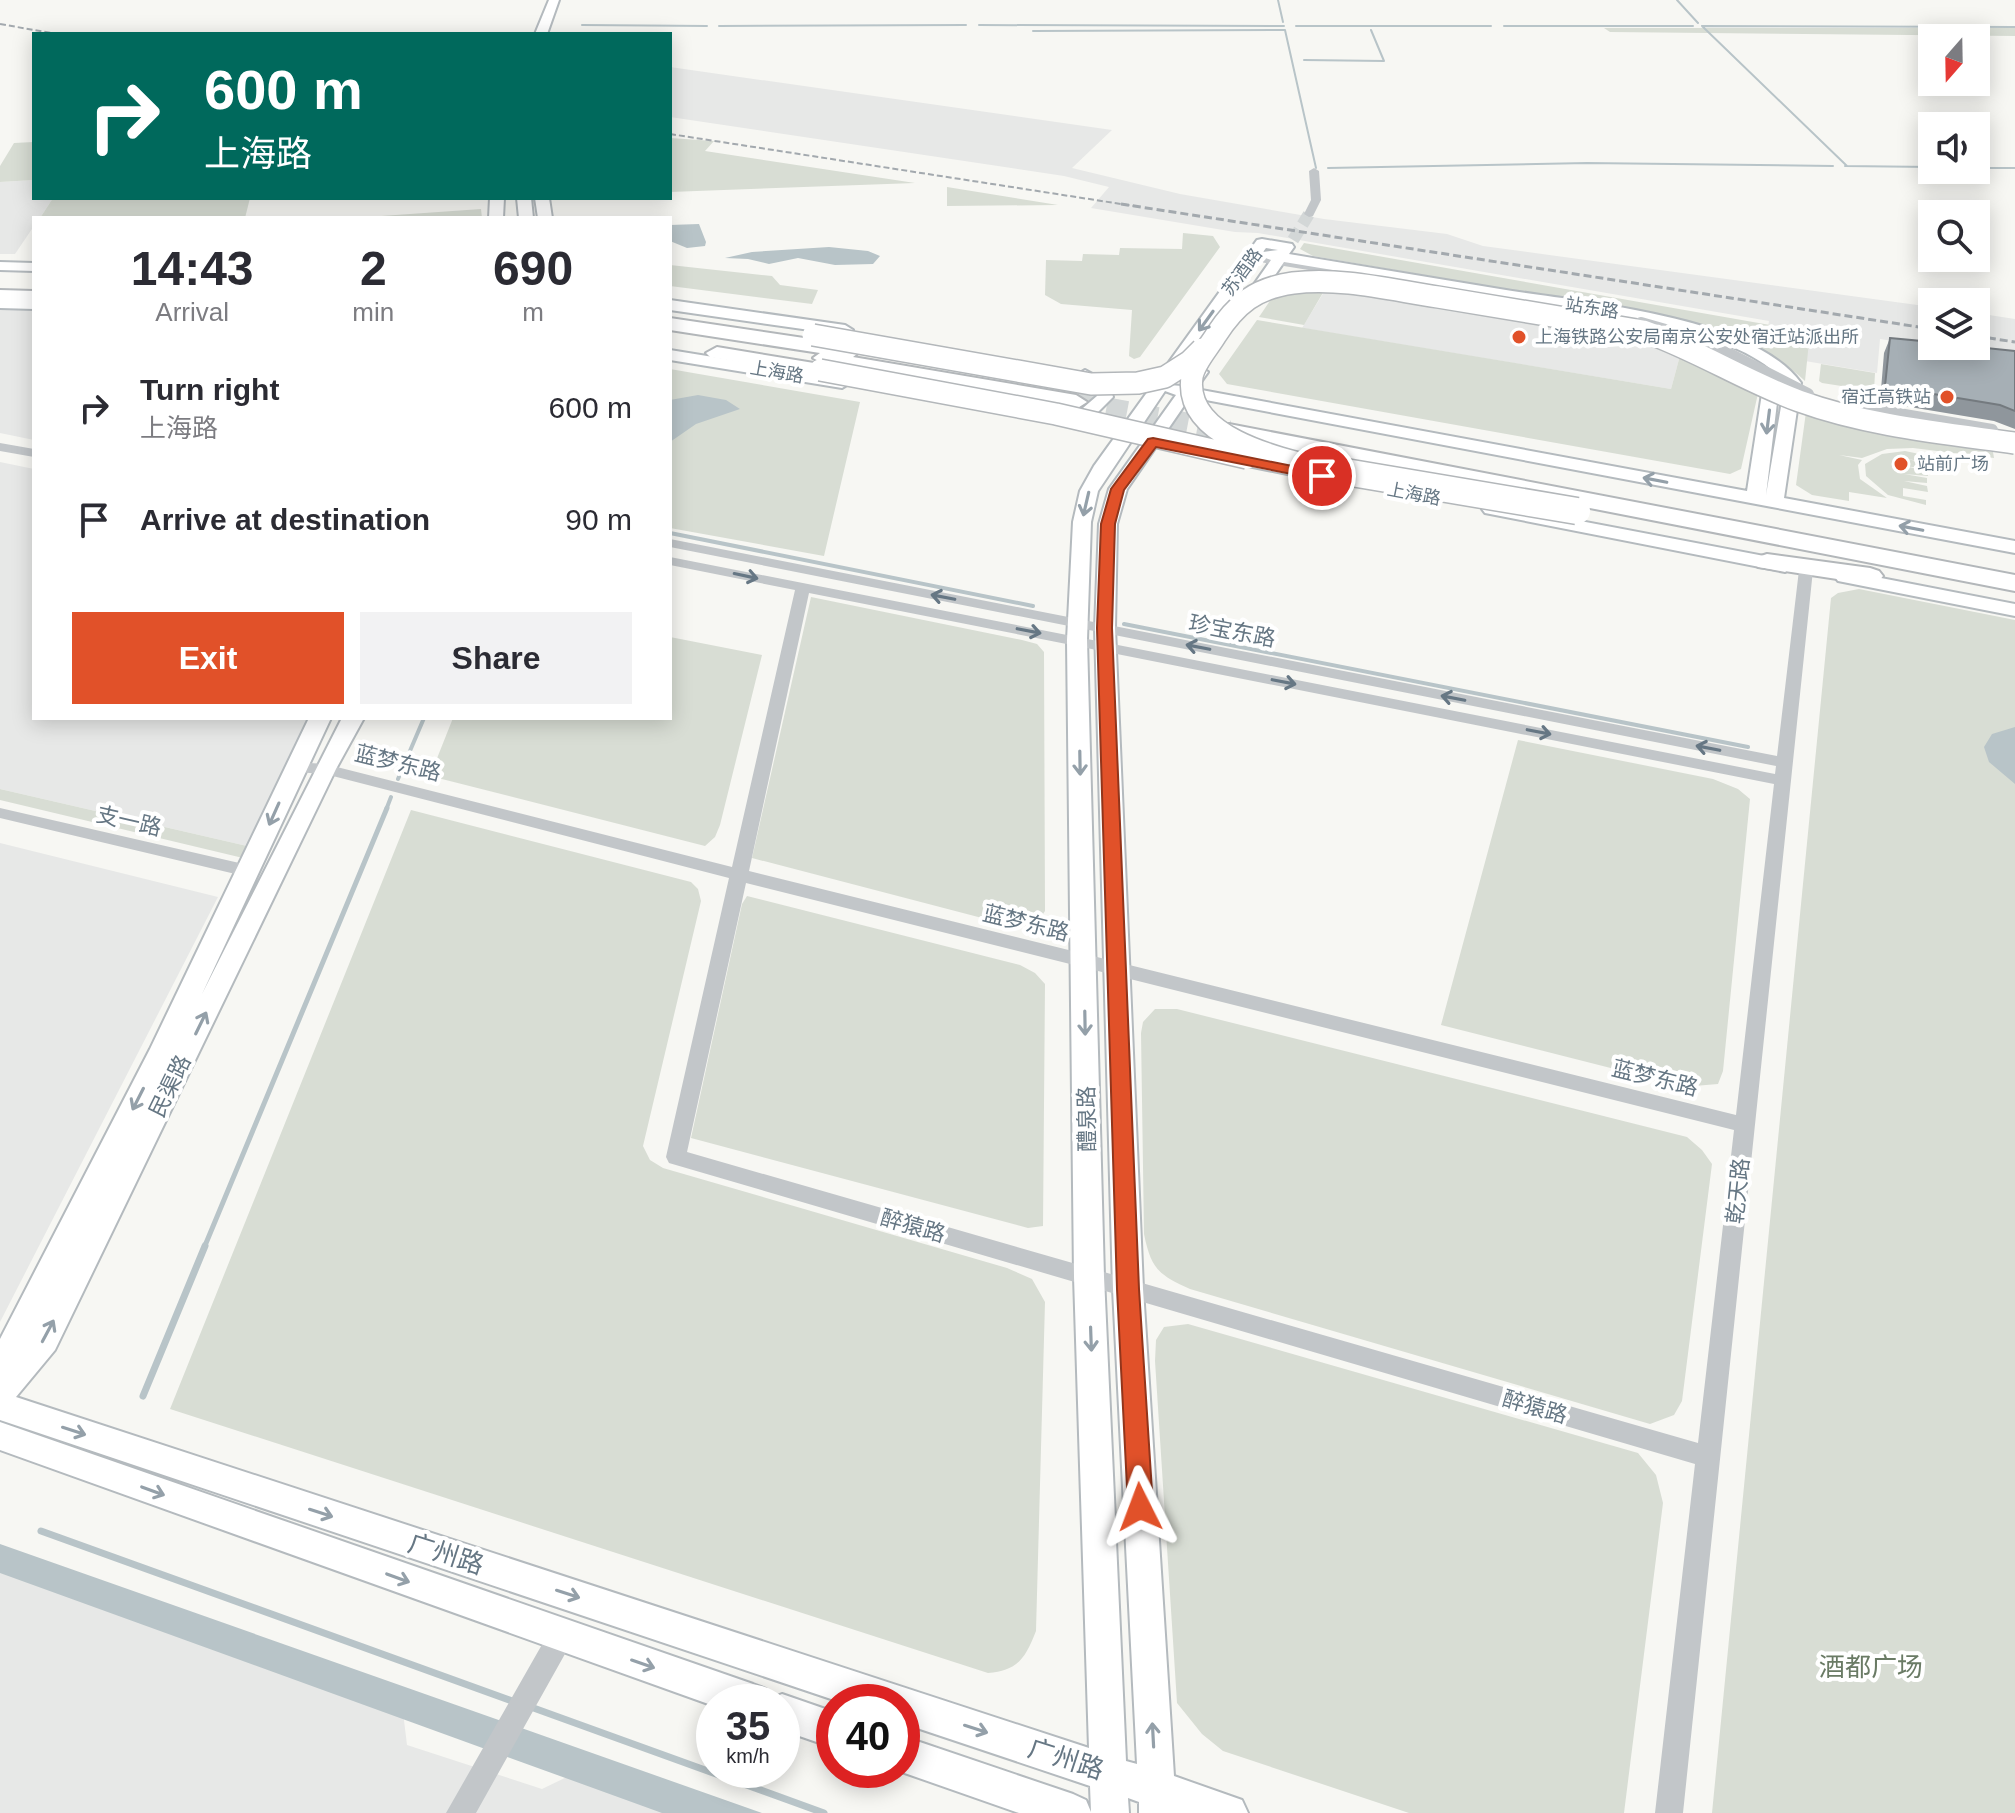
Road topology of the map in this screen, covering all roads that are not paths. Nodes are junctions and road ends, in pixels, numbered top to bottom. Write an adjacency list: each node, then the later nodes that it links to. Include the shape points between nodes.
1 (554, 0): 2 (main road)
2 (542, 32)
3 (1314, 171): 4 (street, via 1316,200)
4 (1309, 214)
5 (1279, 260): 24 (main road, 苏酒路, one-way to 24, via 1262,243); 25 (main road, 苏酒路); 26 (street, bridge, via 1667,329); 38 (main road, 站东路, one-way to 38, via 1306,277 1660,335 1719,353 1771,386); 39 (main road, 站东路, via 1658,319 1746,349 1785,371 1793,383)
6 (0, 266): 7 (main road)
7 (32, 267)
8 (0, 279): 9 (highway)
9 (32, 279)
10 (0, 288): 11 (highway)
11 (32, 289)
12 (0, 296): 13 (highway)
13 (32, 297)
14 (0, 303): 15 (main road)
15 (32, 304)
16 (672, 305): 23 (main road)
17 (672, 315): 19 (highway, bridge, via 1078,383 1124,384 1180,372)
18 (672, 324): 20 (highway, 上海路, via 817,345 1081,397)
19 (1222, 326): 28 (highway, bridge, via 1232,310 1263,290 1294,283 1351,283 1643,331 1687,346 1800,402); 36 (highway, bridge, via 1192,373 1191,395 1200,412 1220,432 1252,450)
20 (672, 336)
21 (672, 347): 36 (highway, bridge, via 979,398)
22 (672, 355): 27 (main road, 上海路)
23 (1000, 358): 24 (main road); 27 (main road, via 1094,378 1105,397 1088,412 1059,417)
24 (1160, 386): 25 (main road); 31 (main road, 苏酒路)
25 (1187, 391): 29 (main road); 32 (main road, 苏酒路)
26 (1833, 402): 28 (highway, bridge, via 1881,419); 30 (street, bridge)
27 (964, 406): 31 (main road, 上海路)
28 (1942, 431): 33 (highway, bridge)
29 (1408, 433): 37 (main road, via 1244,409 1224,417 1212,430 1216,442 1231,451); 38 (main road, one-way to 29)
30 (2015, 434)
31 (1124, 436): 32 (main road, 上海路); 52 (main road, 醴泉路, one-way to 52, via 1089,491 1082,522)
32 (1153, 442): 37 (main road, 上海路); 52 (main road, 醴泉路, via 1118,489)
33 (2015, 443)
34 (0, 447): 35 (street)
35 (32, 453)
36 (1330, 471): 50 (highway, bridge, via 1577,511)
37 (1378, 487): 45 (main road, 上海路)
38 (1755, 498): 39 (main road)
39 (1774, 502): 42 (main road, one-way to 39)
40 (1811, 532): 44 (highway); 47 (highway, 上海路); 48 (highway, 上海路, via 1233,425)
41 (672, 543): 52 (street, 珍宝东路, one-way to 41)
42 (2015, 547)
43 (672, 561): 49 (street, 珍宝东路, one-way to 49)
44 (2015, 561)
45 (1767, 562): 46 (main road, 上海路); 50 (highway)
46 (1806, 570): 51 (main road, 上海路); 57 (street, 乾天路)
47 (2015, 570)
48 (2015, 583)
49 (803, 588): 52 (street, 珍宝东路, one-way to 52); 60 (street, 醉猿路)
50 (2015, 599)
51 (2015, 610)
52 (1092, 634): 57 (street, 珍宝东路); 61 (main road, 醴泉路, one-way to 61); 62 (main road, 醴泉路)
53 (320, 720): 55 (main road, 民渠路)
54 (350, 720): 56 (main road, 民渠路)
55 (295, 767): 56 (street, 蓝梦东路); 59 (main road, 民渠路, one-way to 59)
56 (325, 769): 60 (street, 蓝梦东路); 67 (main road, 民渠路, one-way to 56, via 44,1341)
57 (1784, 772): 63 (street, 乾天路)
58 (0, 813): 59 (street, 支一路)
59 (248, 871): 66 (main road, 民渠路, one-way to 66)
60 (739, 875): 61 (street, 蓝梦东路); 64 (street, 醉猿路, via 676,1157)
61 (1084, 962): 62 (street, 蓝梦东路); 64 (main road, 醴泉路, one-way to 64)
62 (1117, 969): 63 (street, 蓝梦东路); 65 (main road, 醴泉路)
63 (1745, 1125): 70 (street, 乾天路)
64 (1089, 1277): 65 (street, 醉猿路); 76 (main road, 醴泉路, one-way to 76)
65 (1128, 1289): 70 (street, 醉猿路); 77 (main road, 醴泉路, one-way to 65)
66 (0, 1370)
67 (0, 1393)
68 (0, 1406): 73 (main road, 广州路, one-way to 73)
69 (0, 1436): 71 (main road, 广州路, one-way to 71)
70 (1708, 1457): 82 (street, 乾天路)
71 (561, 1636): 72 (main road, 广州路, one-way to 72); 78 (street)
72 (701, 1684)
73 (839, 1684)
74 (920, 1711): 76 (main road, 广州路, one-way to 76)
75 (920, 1760): 79 (main road, 广州路)
76 (1108, 1773): 77 (main road, 广州路); 80 (main road, 醴泉路)
77 (1157, 1801): 81 (main road, 广州路)
78 (460, 1813)
79 (1073, 1813)
80 (1110, 1813)
81 (1229, 1813)
82 (1669, 1813)

